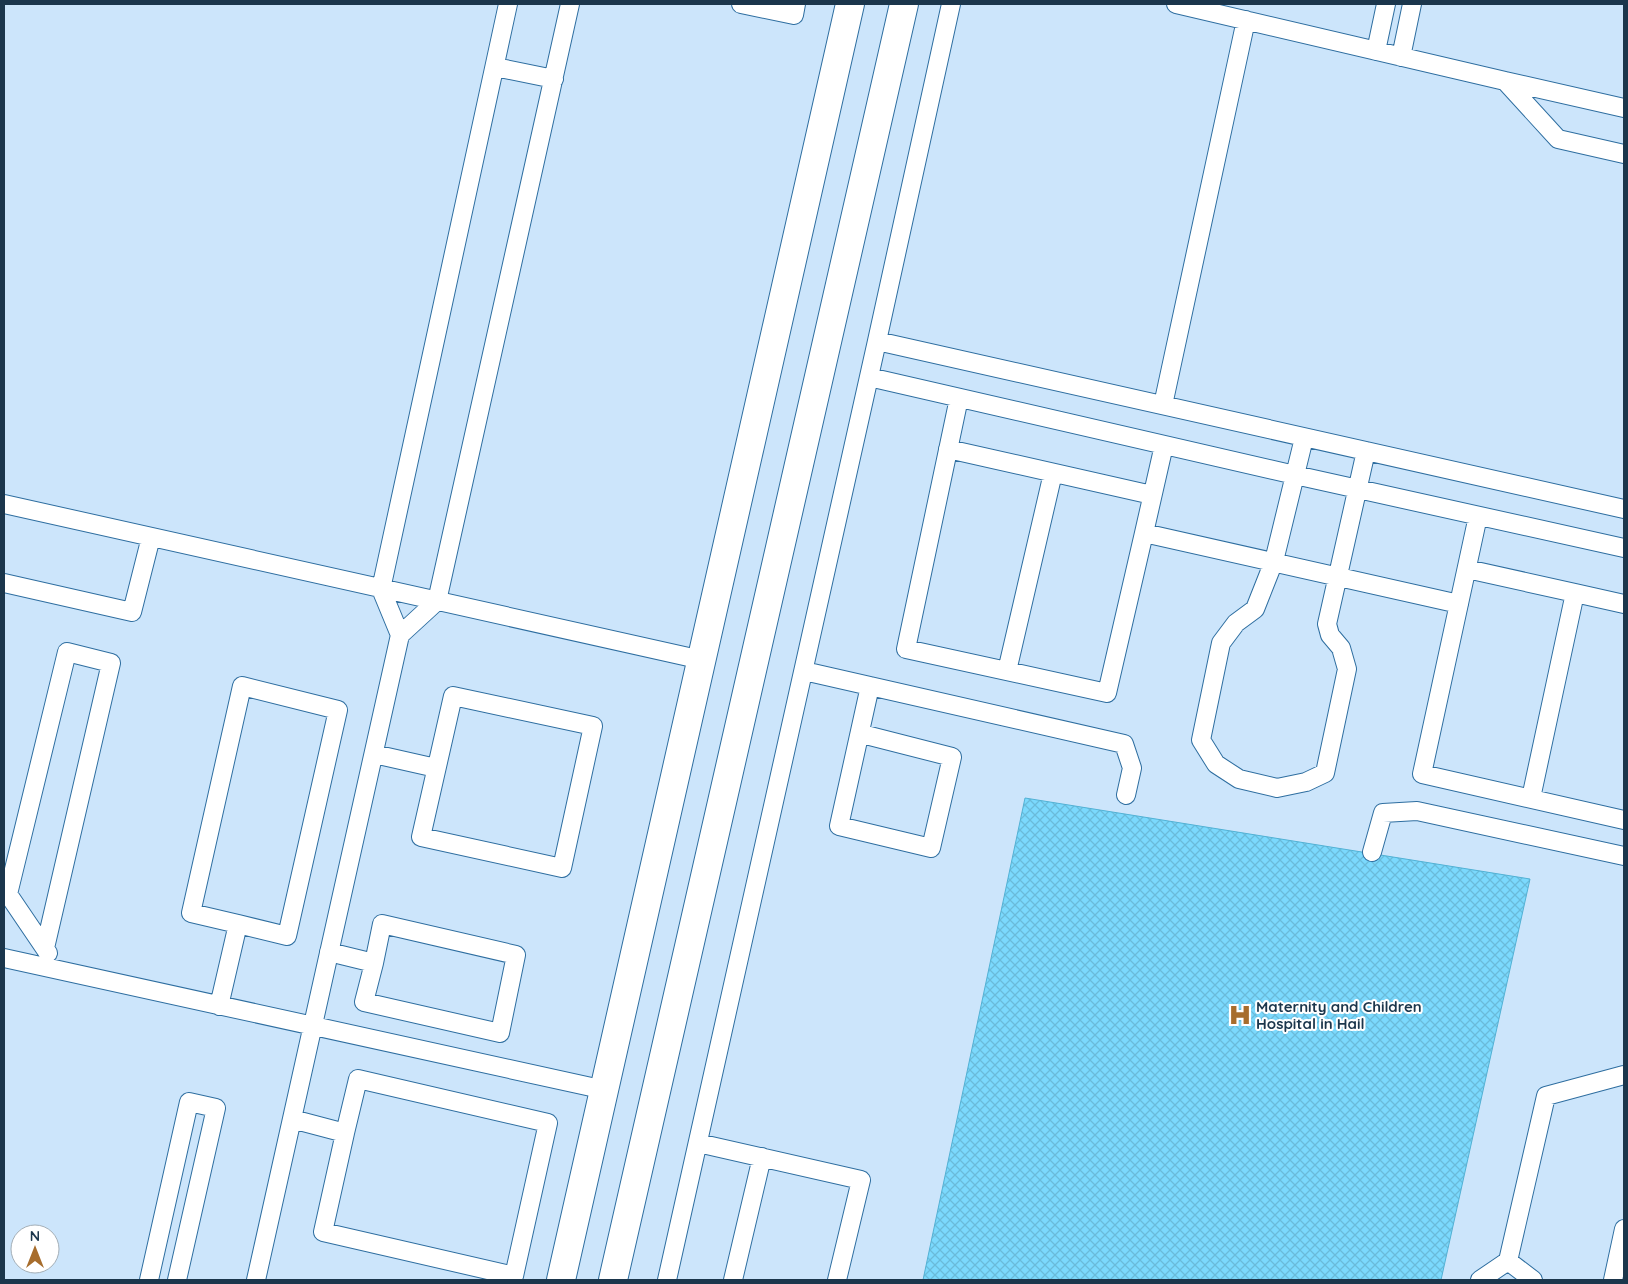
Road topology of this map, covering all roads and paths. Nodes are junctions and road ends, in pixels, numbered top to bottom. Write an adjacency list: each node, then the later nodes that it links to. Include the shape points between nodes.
1 (508, 4): 14 (lane)
2 (570, 4): 15 (lane)
3 (740, 4): 4 (lane, via 794,15)
4 (796, 4)
5 (850, 4): 47 (street)
6 (904, 4): 80 (street)
7 (950, 4): 19 (lane)
8 (1176, 4): 11 (lane)
9 (1386, 4): 12 (lane)
10 (1412, 4): 13 (lane)
11 (1246, 20): 12 (lane); 22 (lane)
12 (1376, 51): 13 (lane)
13 (1401, 57): 16 (lane)
14 (495, 67): 15 (lane); 41 (lane)
15 (554, 79): 43 (lane)
16 (1505, 81): 17 (lane); 18 (lane, via 1558,139)
17 (1624, 108)
18 (1624, 154)
19 (877, 341): 20 (lane); 22 (lane)
20 (869, 377): 21 (lane); 48 (lane)
21 (959, 398): 24 (lane); 25 (lane)
22 (1163, 406): 23 (lane)
23 (1304, 438): 26 (lane); 28 (lane)
24 (1164, 445): 28 (lane); 30 (lane)
25 (948, 450): 27 (lane); 49 (lane, via 906,649)
26 (1366, 450): 29 (lane); 32 (lane)
27 (1053, 473): 30 (lane); 49 (lane)
28 (1295, 475): 29 (lane); 37 (lane)
29 (1356, 489): 33 (lane); 39 (lane)
30 (1152, 494): 34 (lane)
31 (4, 504): 35 (lane)
32 (1624, 509)
33 (1478, 516): 36 (lane); 38 (lane)
34 (1144, 533): 37 (lane); 49 (lane, via 1107,693)
35 (151, 537): 40 (lane, via 132,612); 41 (lane)
36 (1624, 548)
37 (1274, 561): 39 (lane); 39 (lane, via 1255,609 1236,623 1221,643 1202,740 1216,764 1239,779 1268,786 1278,788 1306,782 1325,773 1347,669 1341,648 1330,635 1327,624)
38 (1467, 569): 42 (lane); 44 (lane)
39 (1338, 576): 44 (lane)
40 (4, 582)
41 (381, 588): 43 (lane); 46 (lane)
42 (1575, 593): 45 (lane); 55 (lane)
43 (437, 601): 46 (lane); 47 (lane)
44 (1459, 604): 55 (lane, via 1422,774)
45 (1624, 604)
46 (400, 635): 52 (lane)
47 (702, 660): 69 (street)
48 (804, 670): 50 (lane); 72 (lane)
49 (1007, 671)
50 (870, 686): 51 (lane, via 839,826 931,848 952,757); 54 (lane, via 1124,744 1132,768)
51 (862, 734)
52 (374, 754): 53 (lane); 62 (lane)
53 (436, 768): 53 (lane, via 421,837 562,868 594,726 453,696)
54 (1126, 795)
55 (1531, 798): 56 (lane)
56 (1624, 820)
57 (1372, 852): 58 (lane, via 1382,813 1417,811)
58 (1624, 856)
59 (6, 894): 61 (lane); 61 (lane, via 67,652 111,663)
60 (238, 924): 60 (lane, via 191,913 242,686 338,710 286,936); 66 (lane)
61 (44, 948): 65 (lane)
62 (329, 952): 64 (lane); 67 (lane)
63 (4, 958): 65 (lane)
64 (374, 963): 64 (lane, via 364,1002 500,1033 516,955 382,924)
65 (60, 970): 66 (lane)
66 (219, 1006): 67 (lane)
67 (312, 1025): 69 (lane); 70 (lane)
68 (1624, 1075): 75 (lane, via 1546,1096)
69 (605, 1090): 79 (street)
70 (292, 1119): 71 (lane); 78 (lane)
71 (345, 1133): 71 (lane, via 323,1232 514,1276 548,1122 358,1078)
72 (698, 1143): 73 (lane); 81 (lane)
73 (762, 1157): 82 (lane); 83 (lane, via 861,1180)
74 (1624, 1229): 86 (lane)
75 (1508, 1261): 84 (lane); 85 (lane)
76 (149, 1280): 77 (lane, via 189,1102 216,1108)
77 (177, 1280)
78 (256, 1280)
79 (561, 1280)
80 (613, 1280)
81 (667, 1280)
82 (733, 1280)
83 (837, 1280)
84 (1480, 1280)
85 (1533, 1280)
86 (1613, 1280)

